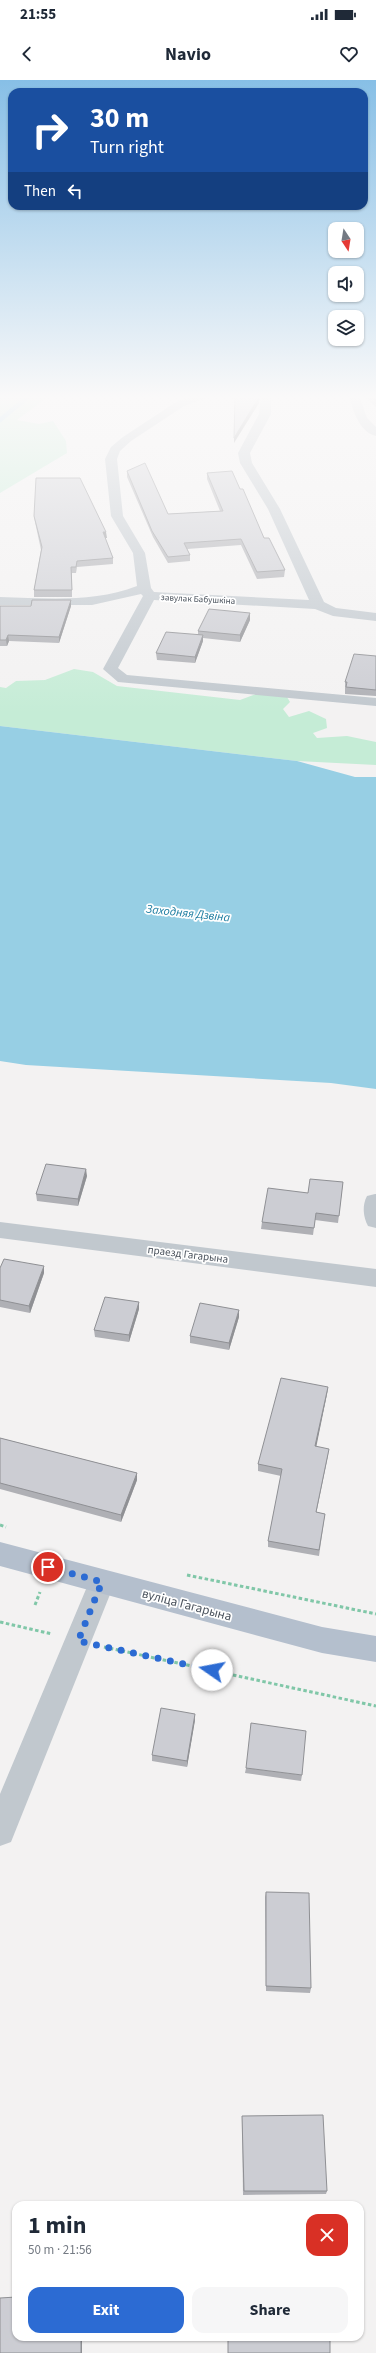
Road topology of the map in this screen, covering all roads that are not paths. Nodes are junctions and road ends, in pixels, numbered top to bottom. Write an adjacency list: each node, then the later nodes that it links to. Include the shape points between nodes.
1 (115, 502): 3 (street, via 117,516 139,553)
2 (270, 502): 5 (street)
3 (147, 592): 4 (street, завулак Бабушкіна, via 97,600); 5 (street, завулак Бабушкіна); 7 (street, via 110,669 123,679)
4 (0, 602)
5 (318, 605): 6 (street, завулак Бабушкіна, via 333,612)
6 (376, 617)
7 (376, 702)
8 (0, 1230): 9 (street, праезд Гагарына)
9 (376, 1278)
10 (0, 1554): 11 (main road, вуліца Гагарына)
11 (102, 1582): 12 (main road, вуліца Гагарына, via 322,1640); 13 (street)
12 (376, 1649)
13 (0, 1831)

